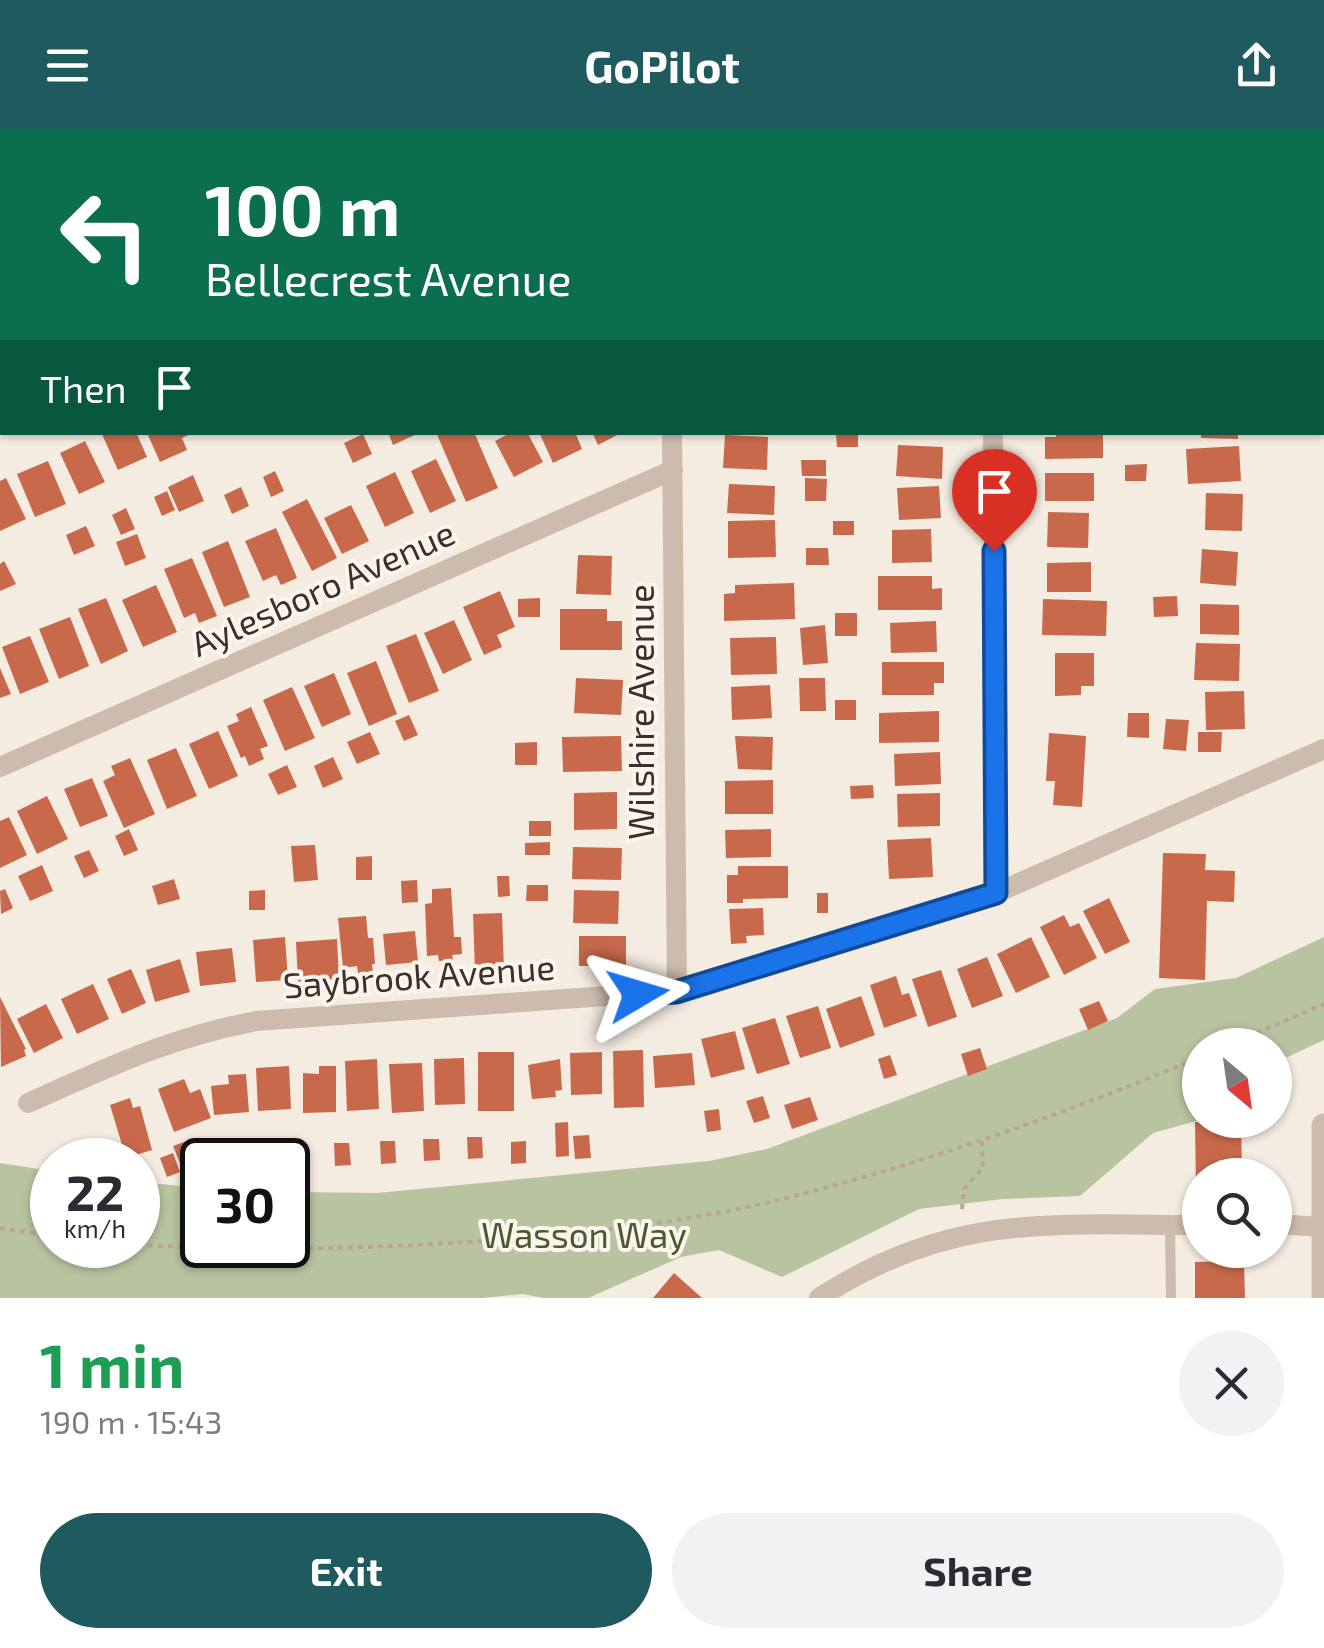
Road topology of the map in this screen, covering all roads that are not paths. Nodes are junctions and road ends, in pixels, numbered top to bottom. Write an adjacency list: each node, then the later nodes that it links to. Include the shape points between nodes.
1 (672, 435): 3 (street, Wilshire Avenue)
2 (993, 435): 6 (street)
3 (673, 470): 5 (street, Aylesboro Avenue); 7 (street, Wilshire Avenue)
4 (1324, 749): 6 (street, Saybrook Avenue)
5 (0, 767)
6 (996, 893): 7 (street, Saybrook Avenue)
7 (676, 992): 8 (street, Saybrook Avenue, via 256,1021 150,1048)
8 (28, 1103)
9 (1324, 1126): 13 (street)
10 (1170, 1225): 11 (street); 14 (street, via 978,1231 892,1256); 15 (lane)
11 (1182, 1225)
12 (1292, 1225): 13 (street)
13 (1323, 1227): 16 (street)
14 (819, 1298)
15 (1172, 1298)
16 (1324, 1298)

